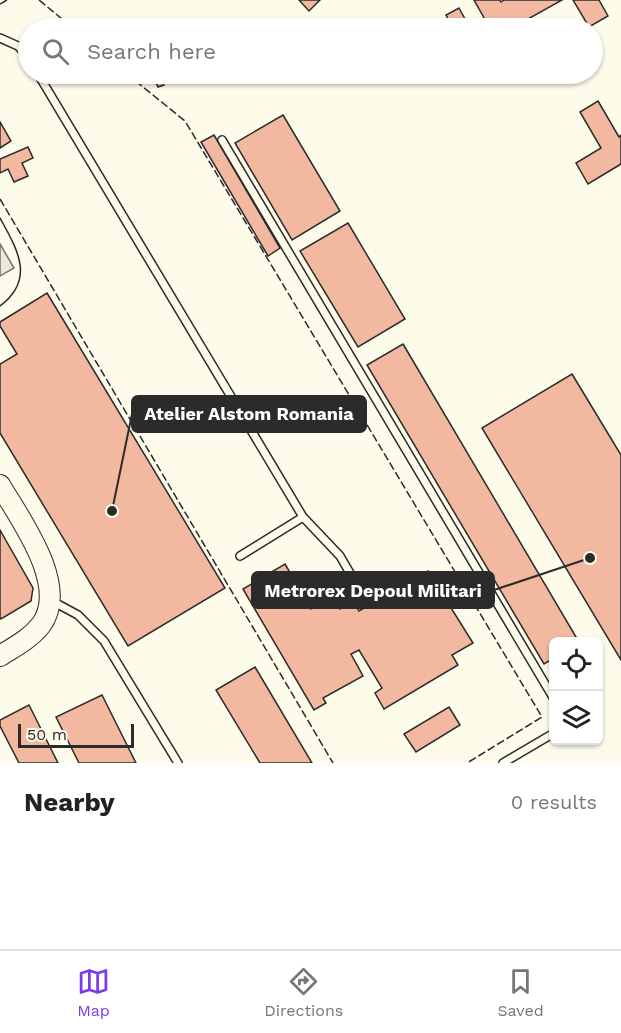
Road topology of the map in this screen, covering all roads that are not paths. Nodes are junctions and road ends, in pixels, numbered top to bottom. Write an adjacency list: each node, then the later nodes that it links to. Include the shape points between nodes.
1 (0, 38): 2 (lane)
2 (18, 46)
3 (44, 84): 6 (lane)
4 (222, 140): 11 (lane)
5 (0, 485): 9 (street, via 36,548)
6 (303, 517): 7 (lane); 8 (lane, via 340,556)
7 (240, 556)
8 (365, 598)
9 (50, 600): 10 (street, via 41,625 28,639); 13 (lane, via 78,615 104,641)
10 (0, 656)
11 (549, 691)
12 (549, 736): 14 (lane)
13 (178, 763)
14 (503, 763)

